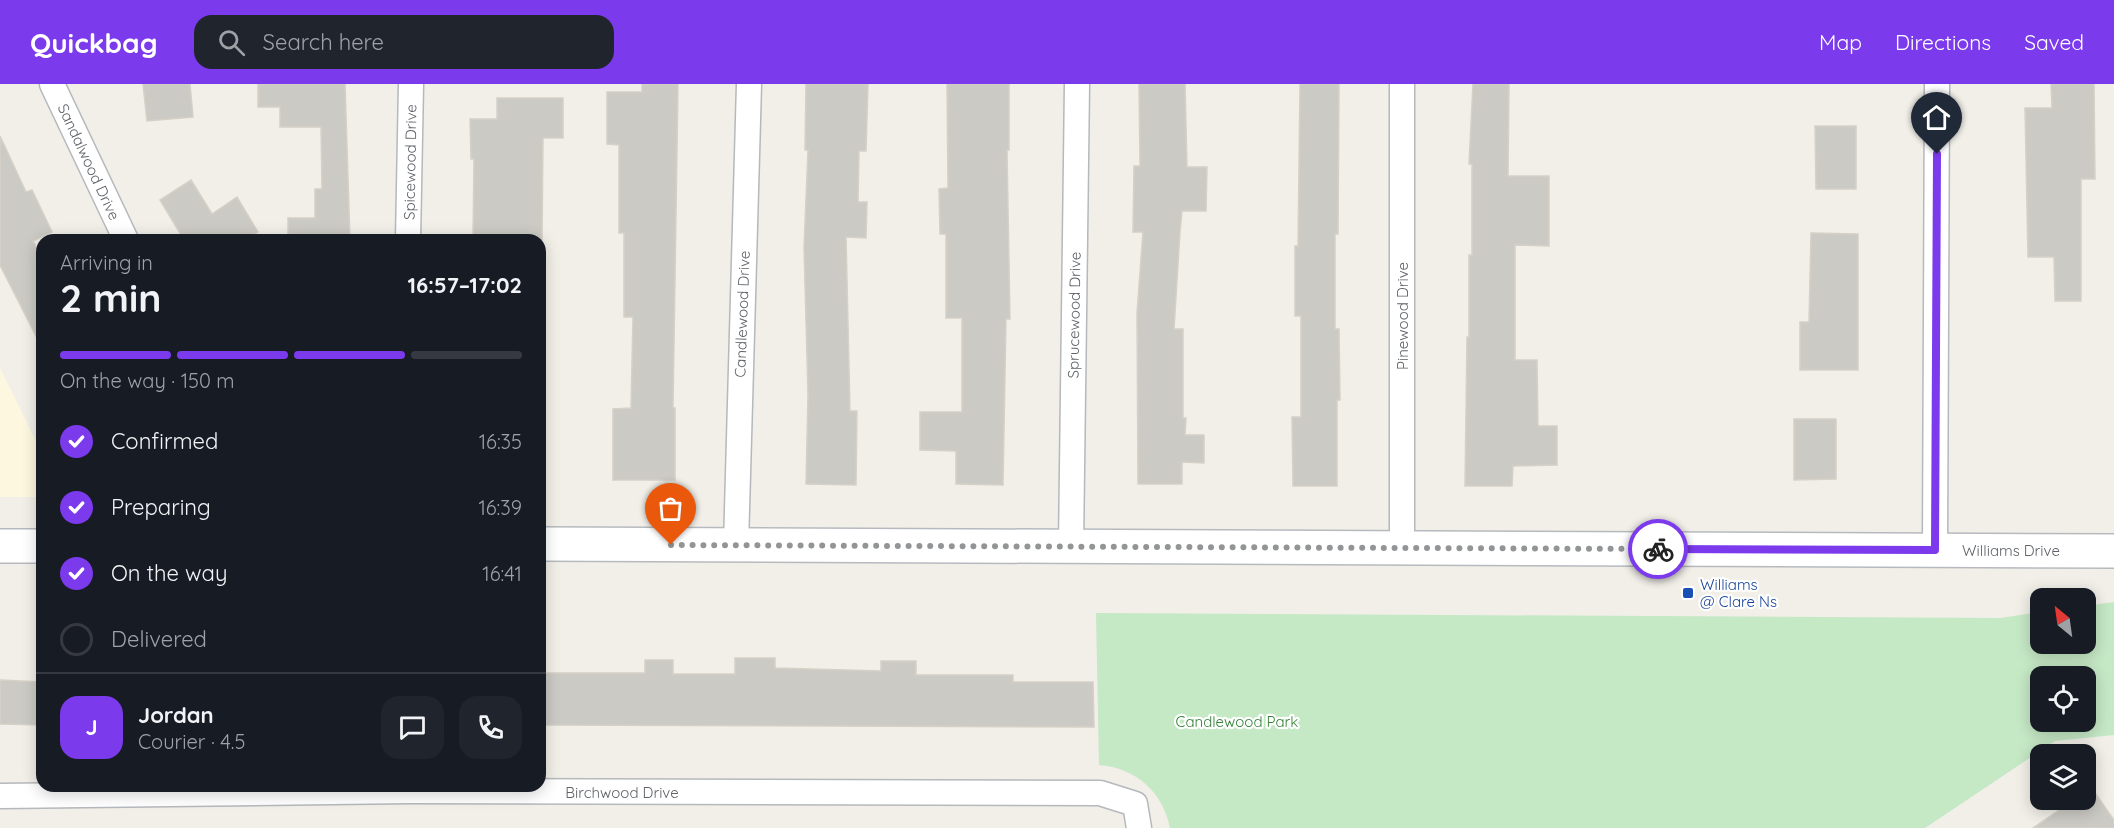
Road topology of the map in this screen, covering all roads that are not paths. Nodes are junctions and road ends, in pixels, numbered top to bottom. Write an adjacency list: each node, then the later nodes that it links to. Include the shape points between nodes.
1 (52, 84): 7 (street, Sandalwood Drive)
2 (411, 84): 8 (street, Spicewood Drive)
3 (748, 84): 10 (street, Candlewood Drive)
4 (1077, 84): 13 (street, Sprucewood Drive)
5 (1402, 84): 14 (street, Pinewood Drive)
6 (1937, 84): 15 (street)
7 (123, 234)
8 (408, 234)
9 (546, 544): 10 (street, Williams Drive)
10 (736, 545): 13 (street, Williams Drive)
11 (0, 546): 12 (street)
12 (36, 546)
13 (1071, 547): 14 (street, Williams Drive)
14 (1402, 548): 15 (street, Williams Drive)
15 (1935, 550): 16 (street, Williams Drive)
16 (2114, 551)
17 (546, 789): 20 (street, Birchwood Drive, via 1100,793 1135,804)
18 (205, 792): 19 (street, Birchwood Drive)
19 (0, 796)
20 (1139, 828)

